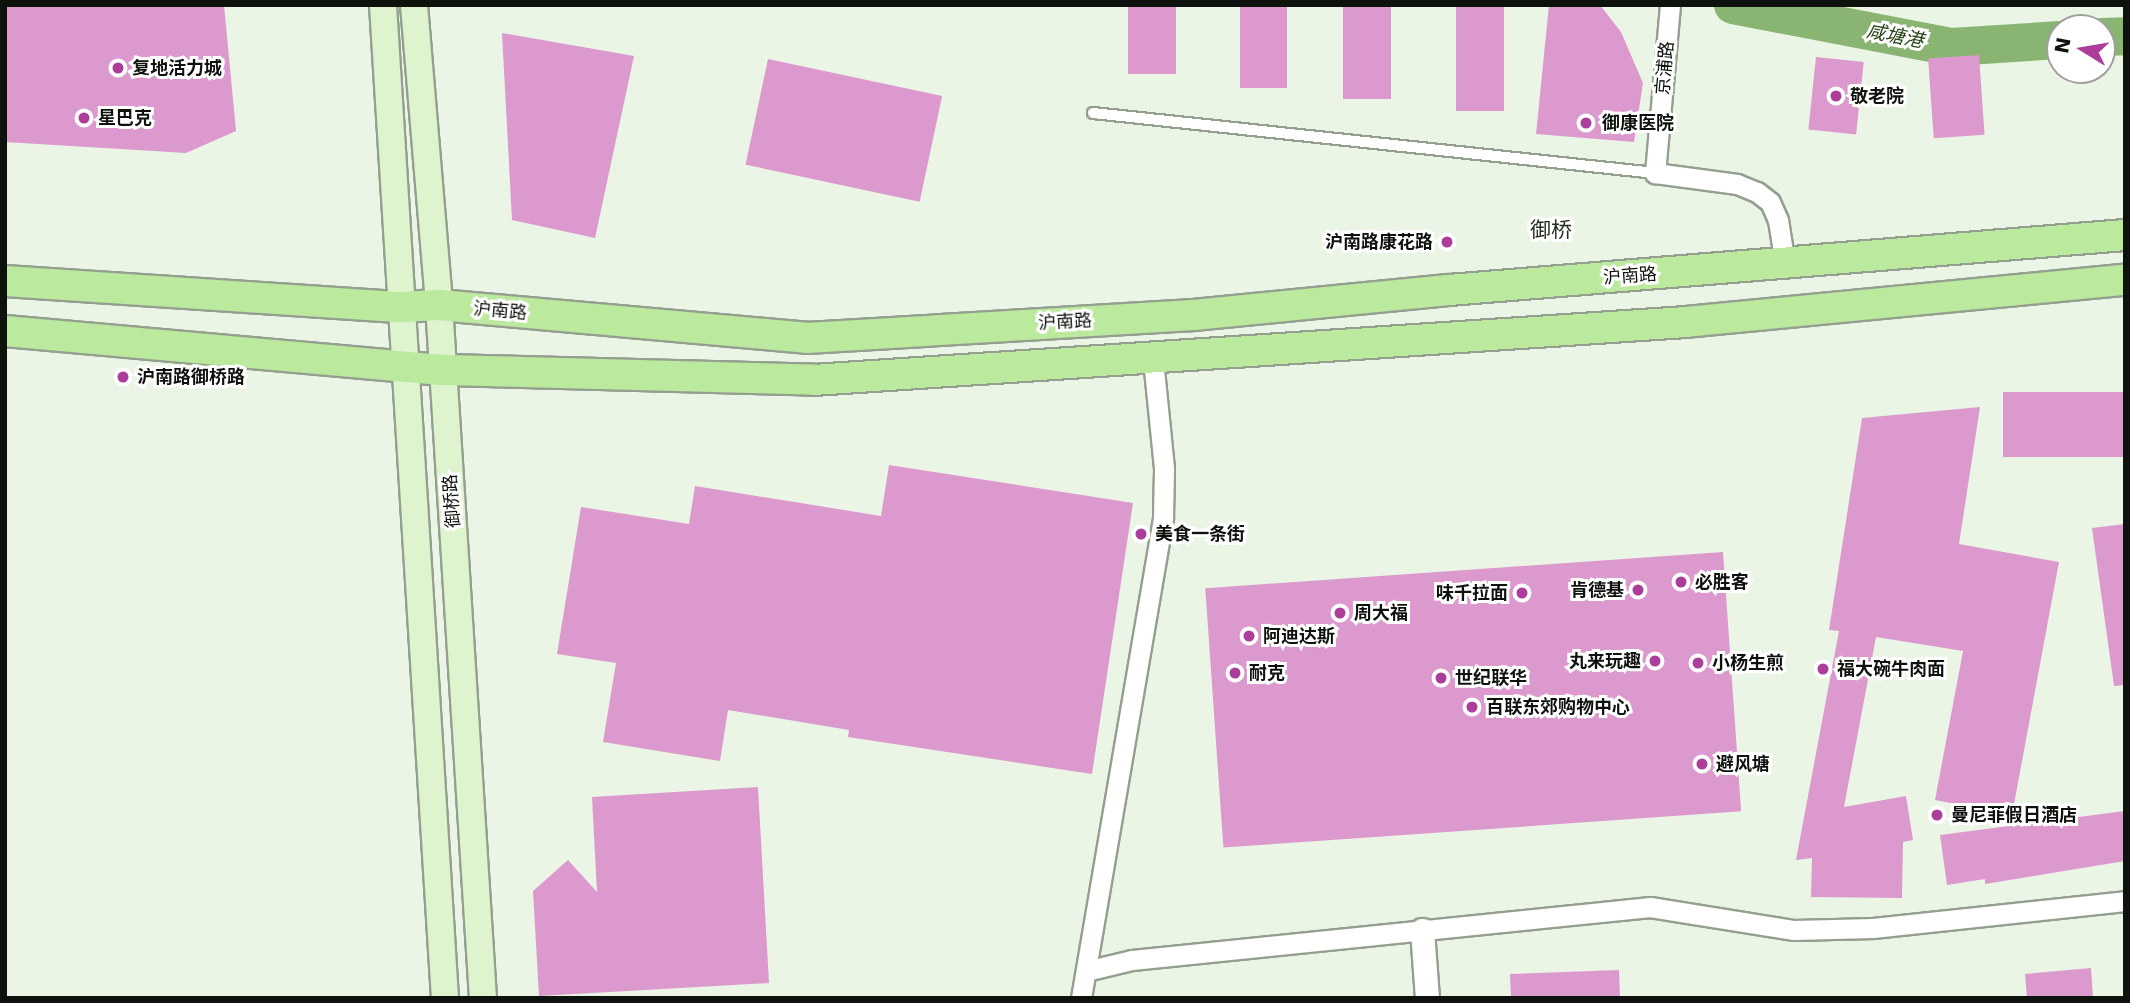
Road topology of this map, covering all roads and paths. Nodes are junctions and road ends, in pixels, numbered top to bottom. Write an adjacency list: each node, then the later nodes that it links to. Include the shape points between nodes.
1 (383, 5): 11 (main road)
2 (414, 5): 10 (main road, 御桥路)
3 (1670, 5): 5 (street, 京浦路)
4 (1093, 113): 5 (lane)
5 (1655, 173): 7 (street, via 1737,184 1757,192 1770,202 1778,220)
6 (2125, 235): 7 (main road, 沪南路)
7 (1785, 264): 10 (main road, 沪南路, via 1193,315 807,338)
8 (2125, 280): 13 (main road, via 1686,322)
9 (5, 281): 11 (main road, 沪南路)
10 (439, 305): 11 (main road, 沪南路); 15 (main road, 御桥路)
11 (401, 307): 14 (main road)
12 (5, 331): 14 (main road)
13 (1153, 359): 15 (main road, via 813,380); 18 (street, via 1164,468 1163,517)
14 (403, 366): 15 (main road); 19 (main road)
15 (443, 370): 20 (main road, 御桥路)
16 (2125, 901): 17 (street, via 1873,928 1794,930 1650,907)
17 (1422, 930): 18 (street, via 1132,960); 22 (street)
18 (1086, 971): 21 (street)
19 (445, 998)
20 (483, 998)
21 (1081, 998)
22 (1427, 998)

